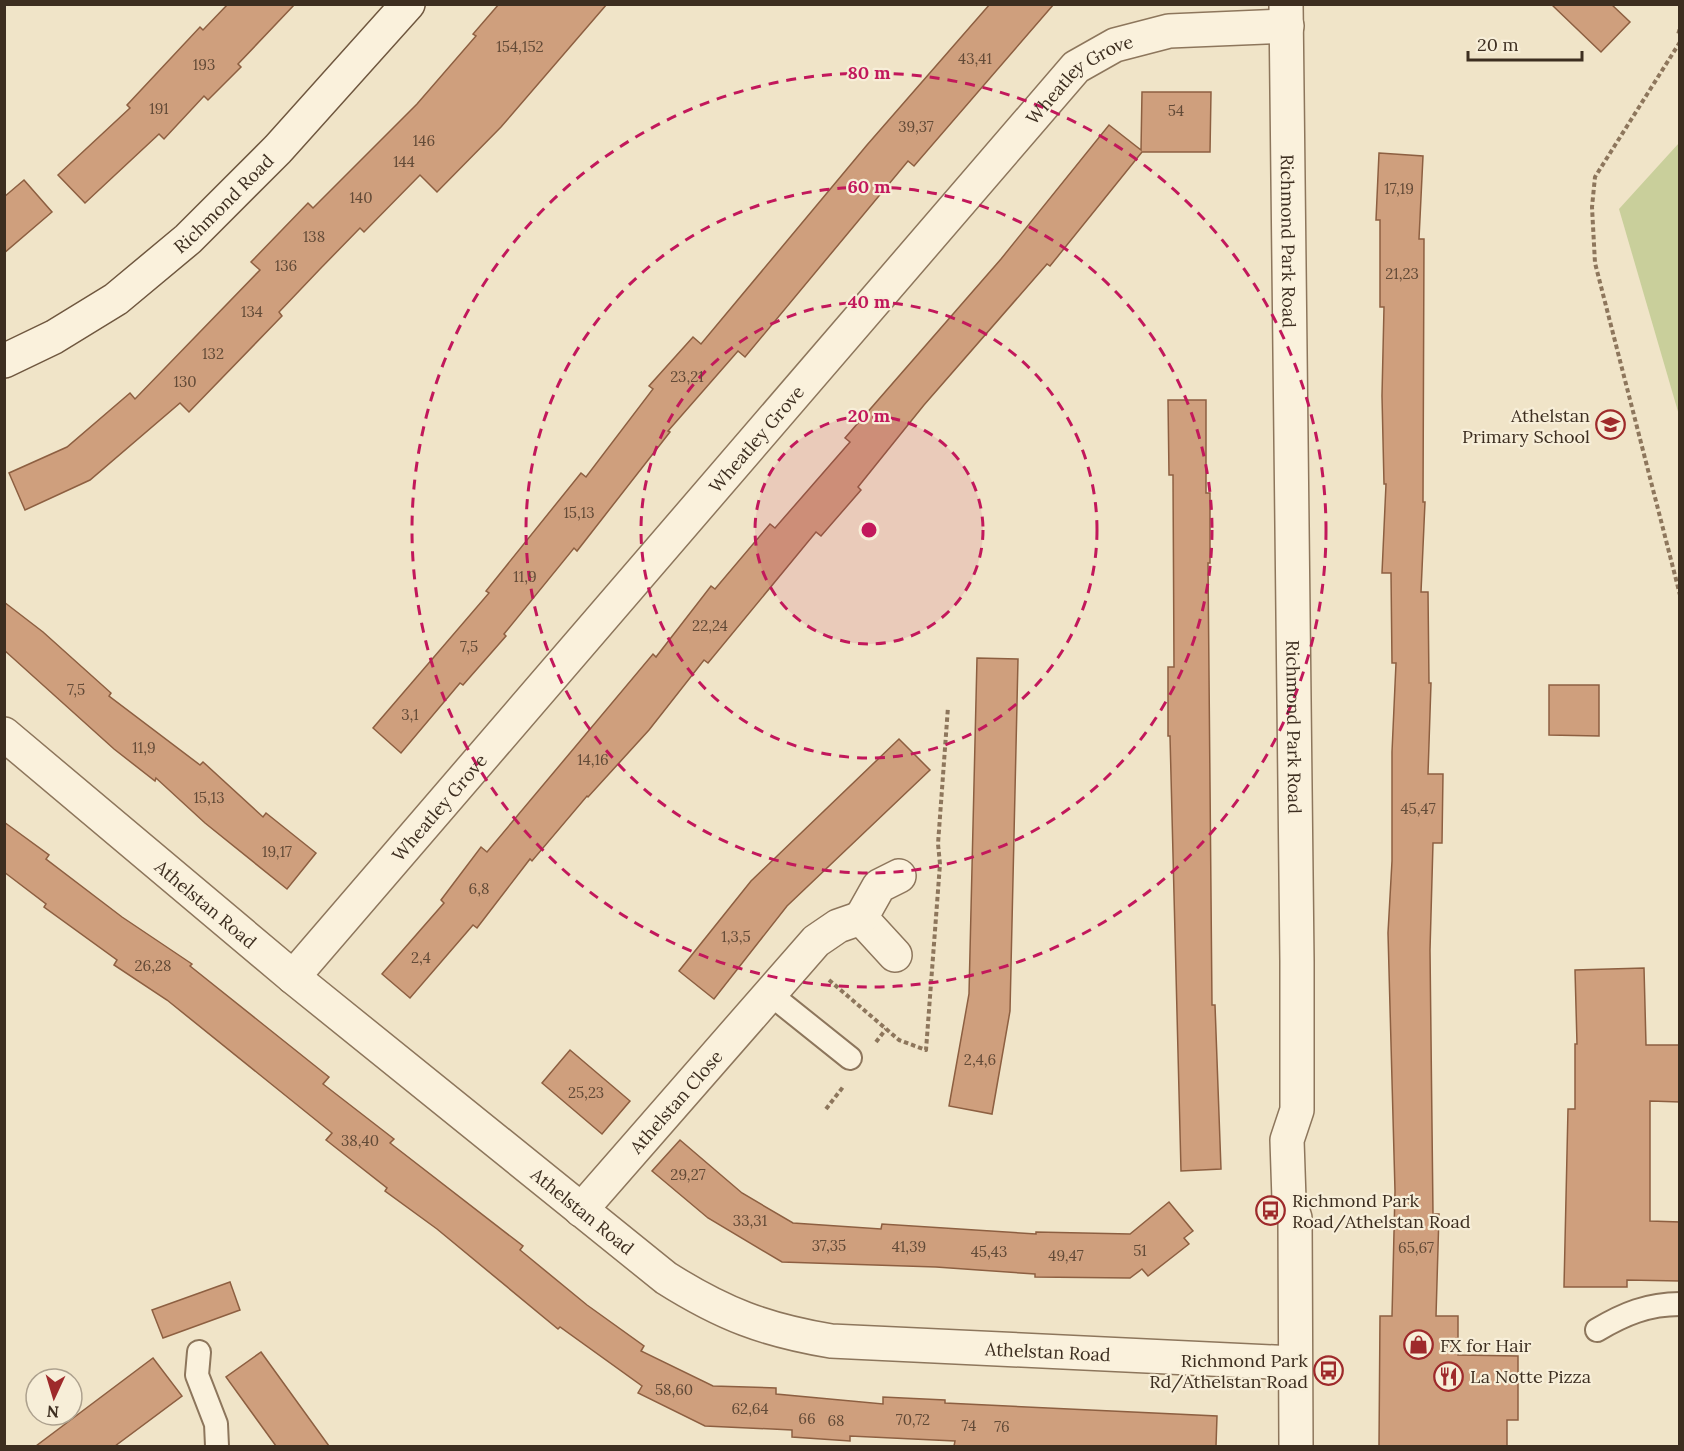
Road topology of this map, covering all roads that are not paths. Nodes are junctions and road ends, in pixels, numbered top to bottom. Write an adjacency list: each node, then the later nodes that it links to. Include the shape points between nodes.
1 (408, 4): 3 (street, Richmond Road, via 278,149 188,239 116,299 54,337)
2 (1287, 15): 8 (street, Wheatley Grove, via 1169,31 1115,45 1076,67); 15 (street, Richmond Park Road, via 1297,1110 1287,1140 1289,1200 1295,1218)
3 (4, 361)
4 (4, 734): 8 (street, Athelstan Road)
5 (899, 876): 6 (street, via 879,886)
6 (861, 918): 7 (street); 9 (street, Athelstan Close, via 838,926 816,941)
7 (895, 955)
8 (293, 977): 11 (street, Athelstan Road)
9 (770, 994): 10 (lane); 11 (street, Athelstan Close)
10 (850, 1058)
11 (581, 1210): 15 (street, Athelstan Road, via 666,1278 701,1300 740,1319 785,1333 831,1341)
12 (1680, 1304): 13 (lane, via 1659,1304 1626,1313)
13 (1597, 1330)
14 (199, 1352): 16 (lane, via 197,1375 216,1424)
15 (1294, 1363): 17 (street, Richmond Park Road)
16 (217, 1446)
17 (1296, 1446)

